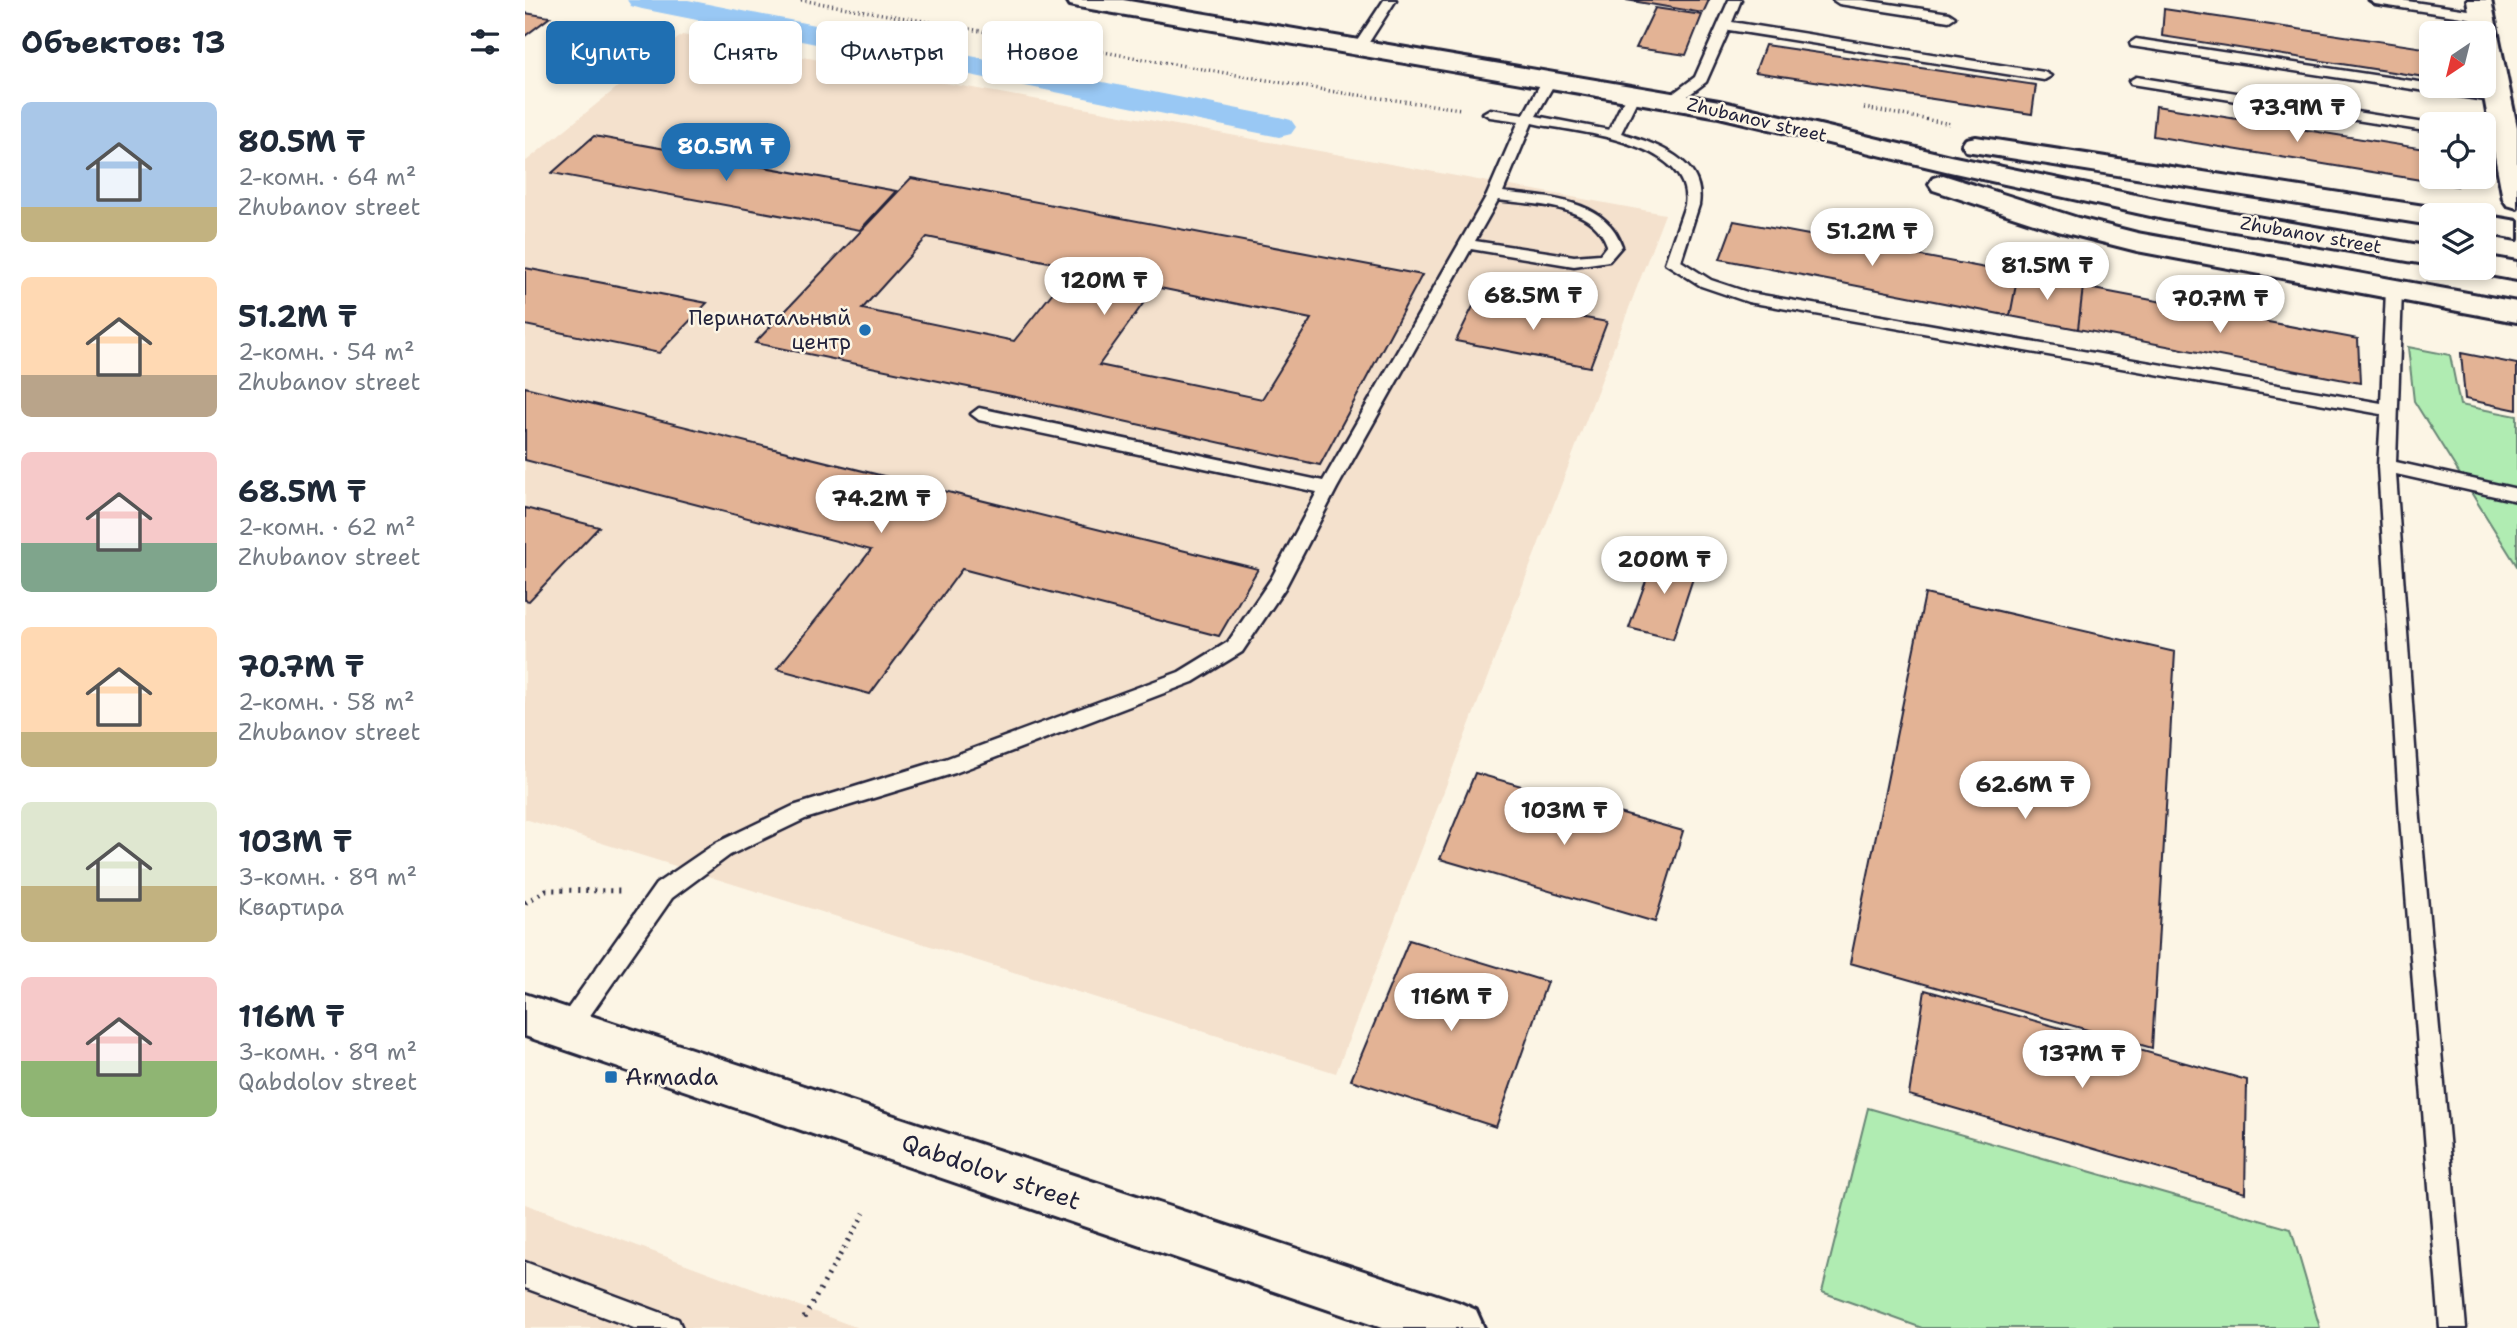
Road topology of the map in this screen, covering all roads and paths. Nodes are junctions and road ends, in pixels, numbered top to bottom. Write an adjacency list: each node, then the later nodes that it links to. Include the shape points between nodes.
1 (801, 0): 19 (path, via 1336,92)
2 (1079, 0): 11 (main road, Zhubanov street)
3 (1390, 0): 11 (lane)
4 (1735, 0): 9 (lane)
5 (1839, 0): 8 (lane)
6 (2375, 0): 7 (lane)
7 (2481, 8): 16 (main road)
8 (1949, 17)
9 (1724, 25): 12 (lane); 17 (lane, via 1701,79)
10 (2136, 43): 16 (lane)
11 (1359, 47): 13 (main road, Zhubanov street)
12 (2043, 76)
13 (1550, 79): 15 (main road, Zhubanov street); 20 (lane)
14 (2136, 81): 22 (lane)
15 (1633, 94): 17 (main road, Zhubanov street); 23 (lane)
16 (2498, 98): 21 (main road)
17 (1672, 101): 18 (main road, Zhubanov street)
18 (1719, 109): 27 (main road, via 1839,123); 31 (main road, Zhubanov street, via 2164,209); 34 (main road, via 2068,225 2137,243)
19 (1490, 113): 20 (lane)
20 (1528, 120): 23 (lane); 25 (lane)
21 (2496, 125)
22 (2419, 126)
23 (1615, 134): 36 (lane, via 1656,148 1686,170 1694,195 1673,263 1706,283 1748,297)
24 (2496, 142): 26 (main road)
25 (1494, 195): 30 (lane); 30 (lane, via 1577,209 1598,218 1614,234 1615,246 1604,258 1574,261)
26 (2517, 199)
27 (2419, 214)
28 (2496, 226): 29 (main road)
29 (2517, 230)
30 (1466, 244): 39 (lane)
31 (2419, 254)
32 (2496, 267): 33 (main road)
33 (2517, 271)
34 (2394, 290): 35 (main road); 36 (lane)
35 (2517, 312)
36 (2389, 410): 38 (lane)
37 (979, 414): 39 (lane)
38 (2387, 466): 40 (lane); 49 (lane, via 2410,818)
39 (1328, 488): 41 (lane, via 1278,583 1235,647 1186,677 948,767 800,812 723,849)
40 (2517, 495)
41 (664, 891): 42 (path, via 546,890); 43 (lane)
42 (525, 903)
43 (546, 1022): 48 (main road, Qabdolov street)
44 (864, 1213): 46 (path)
45 (525, 1275): 47 (lane)
46 (804, 1318)
47 (669, 1328)
48 (1458, 1328)
49 (2453, 1328)

